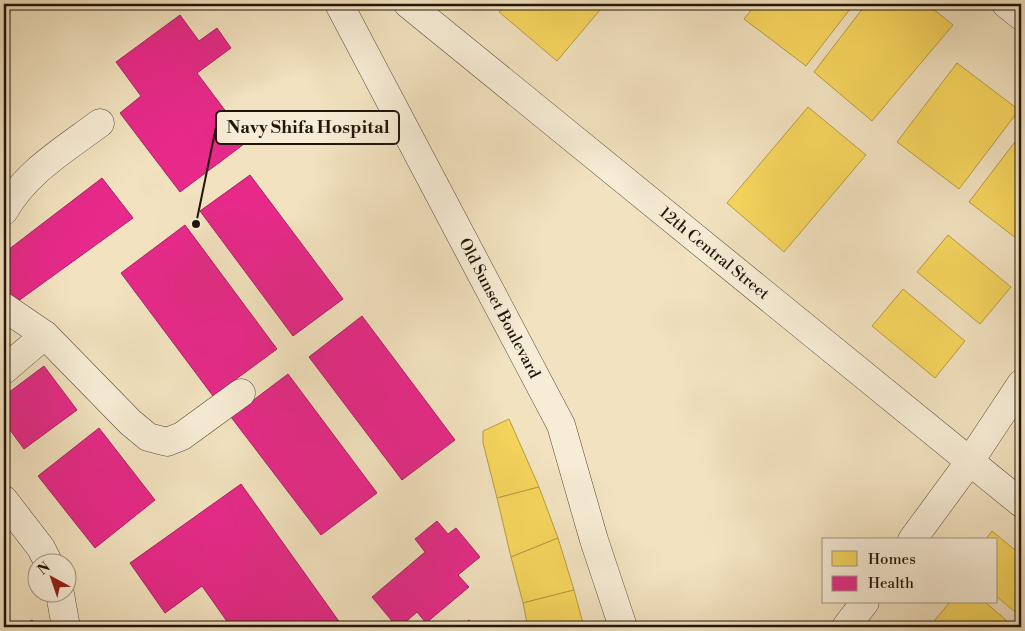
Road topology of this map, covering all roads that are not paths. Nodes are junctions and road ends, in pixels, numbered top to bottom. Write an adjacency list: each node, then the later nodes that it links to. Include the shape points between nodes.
1 (340, 4): 20 (street, Old Sunset Boulevard, via 561,425)
2 (408, 4): 12 (street, 12th Central Street)
3 (1006, 4): 4 (street)
4 (1021, 16)
5 (100, 123): 6 (street, via 30,176)
6 (7, 198)
7 (4, 307): 8 (street)
8 (45, 334): 9 (street); 11 (street, via 148,437 167,442 182,436)
9 (4, 370)
10 (1021, 384): 12 (street)
11 (241, 393)
12 (970, 461): 14 (street, 12th Central Street); 15 (street)
13 (4, 500): 16 (street)
14 (1021, 504)
15 (913, 538)
16 (44, 554)
17 (62, 604): 19 (street)
18 (863, 604): 21 (street)
19 (66, 627)
20 (623, 627)
21 (846, 627)

